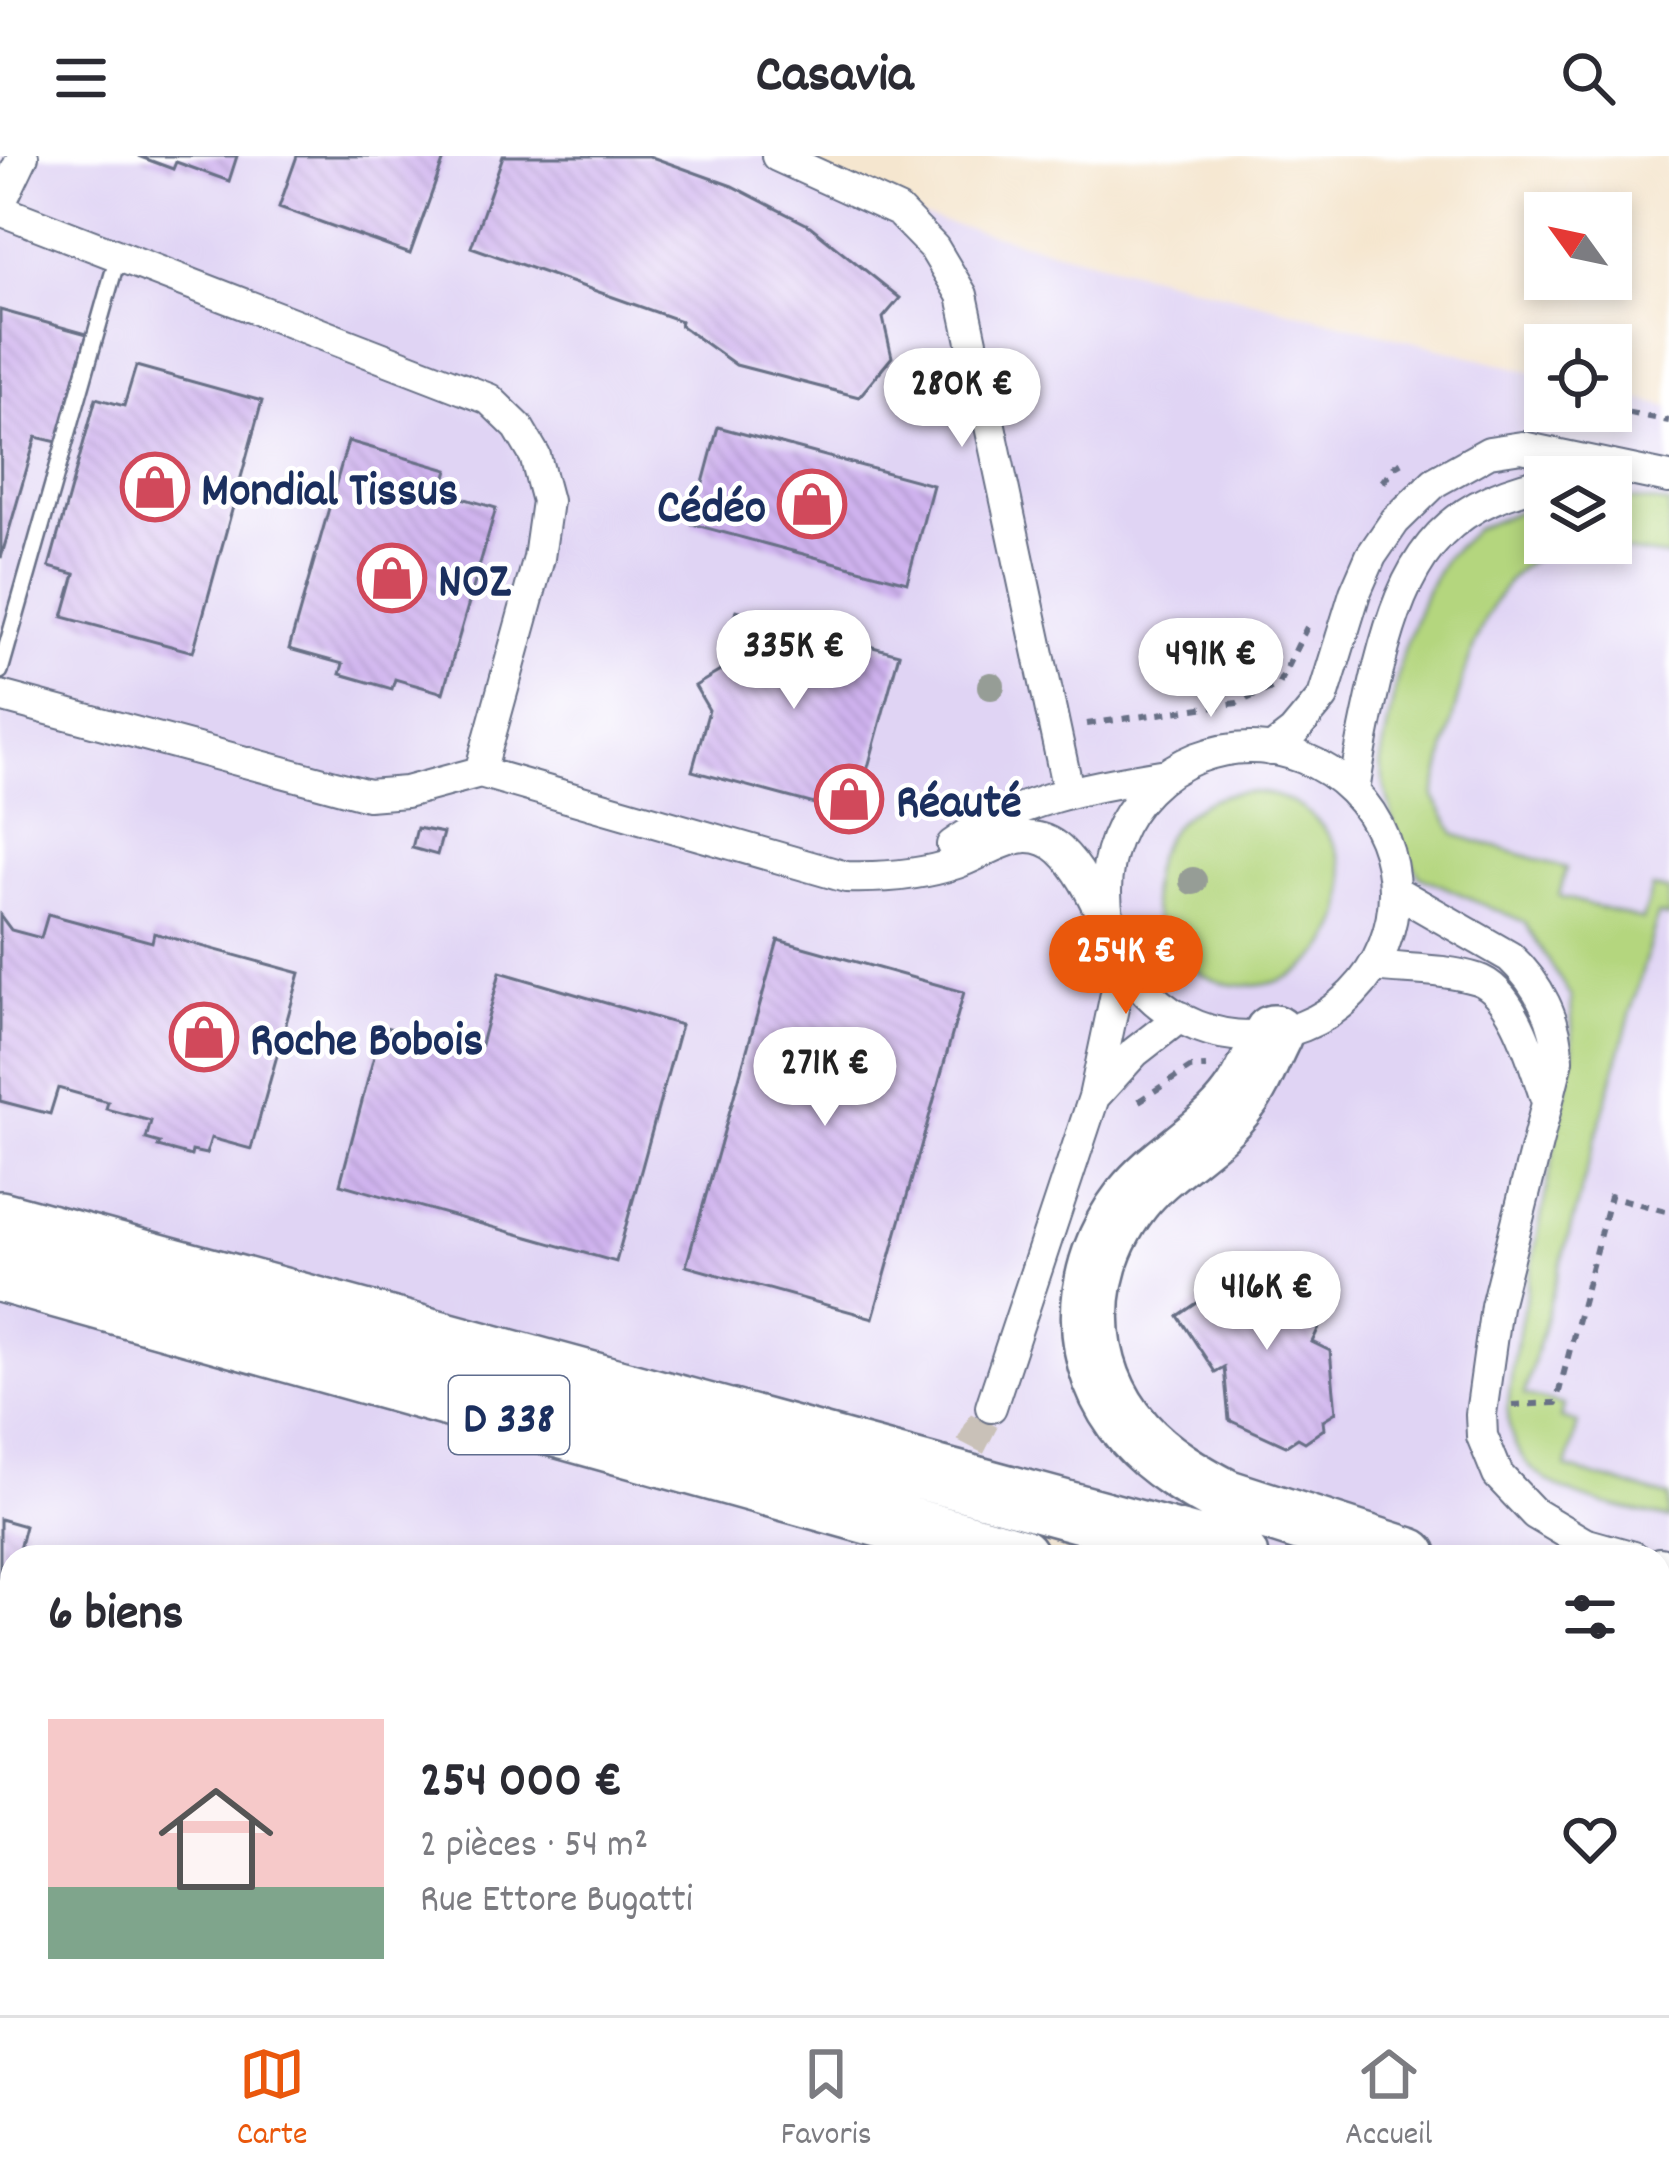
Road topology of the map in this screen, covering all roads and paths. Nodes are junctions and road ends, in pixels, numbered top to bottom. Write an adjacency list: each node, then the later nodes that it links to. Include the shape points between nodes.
1 (23, 156): 3 (street)
2 (777, 156): 18 (street, via 898,211 934,248 962,295)
3 (0, 207): 4 (street)
4 (118, 256): 16 (lane); 20 (street, via 489,399 518,428 547,501)
5 (1524, 412): 7 (path)
6 (1632, 414): 8 (path)
7 (1504, 418)
8 (1669, 421)
9 (1569, 456): 19 (street, via 1511,447 1460,465 1395,521 1355,593 1323,697)
10 (1412, 457): 14 (path)
11 (1632, 471): 12 (street)
12 (1669, 478)
13 (1524, 487): 23 (street, via 1472,507 1416,563 1389,627)
14 (1372, 496)
15 (1315, 607): 18 (path, via 1277,685 1237,703)
16 (0, 671)
17 (0, 696): 20 (street, via 368,795)
18 (1057, 730): 22 (street)
19 (1271, 750): 21 (street, via 1205,754); 23 (street, via 1328,769)
20 (480, 772): 24 (street, via 846,877)
21 (1167, 774): 22 (street); 26 (street, via 1134,806 1113,847 1106,892)
22 (1068, 790): 24 (street, via 969,832)
23 (1354, 792): 25 (street, via 1387,844)
24 (912, 872): 26 (street, via 956,864 1001,841 1048,841 1075,868)
25 (1395, 891): 27 (street); 31 (street, via 1525,970 1558,1042)
26 (1118, 950): 28 (street, via 1138,983); 30 (street)
27 (1374, 966): 29 (street, via 1348,999 1313,1022); 31 (street, via 1477,978 1493,988)
28 (1180, 1017): 29 (street, via 1235,1036); 30 (street)
29 (1273, 1034): 41 (highway, via 1239,1100 1134,1197 1106,1239 1090,1292 1089,1340 1136,1435 1198,1483)
30 (1094, 1097): 37 (street)
31 (1546, 1099): 38 (street, via 1496,1306)
32 (0, 1190): 36 (highway, via 333,1285)
33 (1669, 1212): 38 (path, via 1610,1196 1556,1403)
34 (0, 1220): 36 (highway, D 338)
35 (0, 1273): 39 (highway, D 338)
36 (533, 1367): 40 (highway, D 338)
37 (991, 1407)
38 (1482, 1407): 42 (street, via 1489,1459 1510,1491 1570,1537)
39 (976, 1545)
40 (1194, 1545)
41 (1372, 1545)
42 (1596, 1545)

